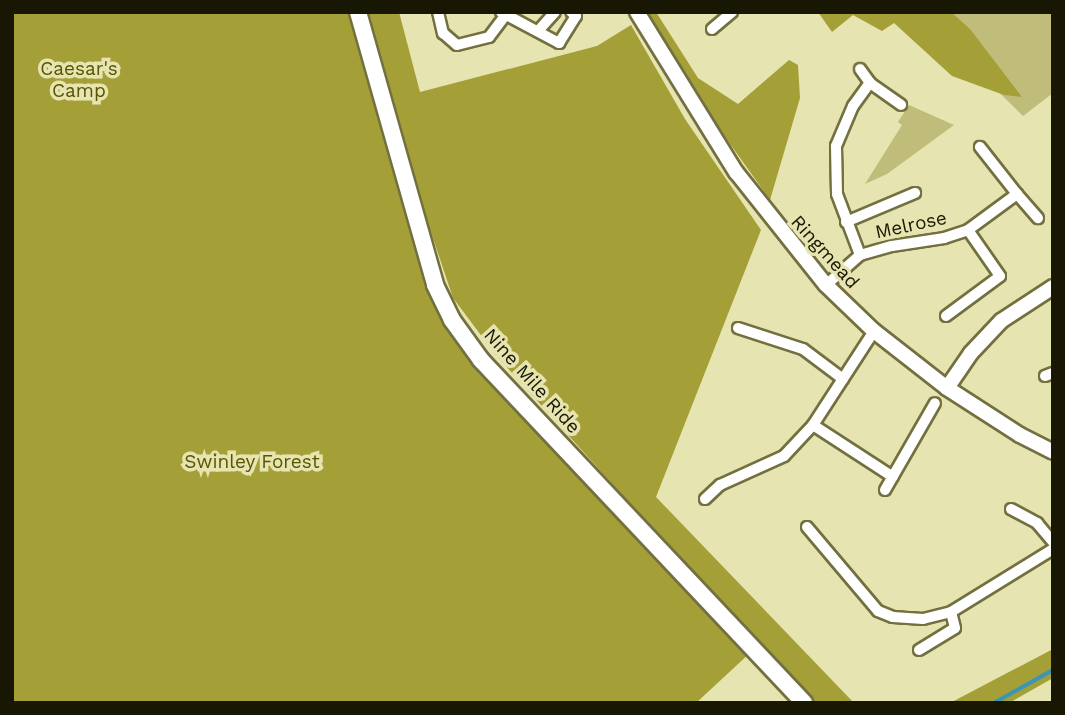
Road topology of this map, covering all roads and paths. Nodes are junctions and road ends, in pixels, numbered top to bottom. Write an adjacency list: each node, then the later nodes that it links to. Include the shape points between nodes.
1 (358, 12): 41 (main road, Nine Mile Ride, via 435,285 452,320 481,360)
2 (438, 12): 7 (street, via 443,33 457,45 489,37)
3 (555, 12): 9 (street)
4 (571, 12): 9 (street, via 576,16 559,43)
5 (637, 12): 22 (street, Ringmead, via 736,172)
6 (730, 13): 8 (street)
7 (503, 14): 9 (street)
8 (712, 29)
9 (538, 31)
10 (860, 69): 11 (street)
11 (870, 83): 12 (street); 17 (street, Melrose, via 853,106 836,146 837,194)
12 (901, 106)
13 (980, 147): 15 (street)
14 (915, 193): 17 (street, Melrose)
15 (1017, 194): 16 (street); 18 (street, Melrose)
16 (1038, 218)
17 (846, 222): 19 (street, Melrose)
18 (968, 230): 19 (street, Melrose); 21 (street, Melrose)
19 (860, 255): 22 (street, Melrose)
20 (1011, 268): 21 (street)
21 (1000, 276): 24 (street)
22 (826, 285): 26 (street, Ringmead)
23 (1053, 287): 28 (street, via 1001,321)
24 (946, 316)
25 (738, 328): 27 (street, via 803,349)
26 (874, 331): 27 (street); 28 (street, Ringmead)
27 (843, 379): 30 (street)
28 (947, 388): 31 (street, Ringmead)
29 (935, 403): 32 (street)
30 (813, 425): 32 (street); 34 (street, via 784,456 720,485)
31 (1053, 452)
32 (893, 477): 33 (street)
33 (885, 490)
34 (705, 499)
35 (1011, 509): 37 (street, via 1037,523)
36 (807, 527): 39 (street, via 878,611 923,619)
37 (1053, 542)
38 (1053, 549): 39 (street)
39 (951, 612): 40 (street, via 955,628)
40 (919, 650)
41 (804, 703)

